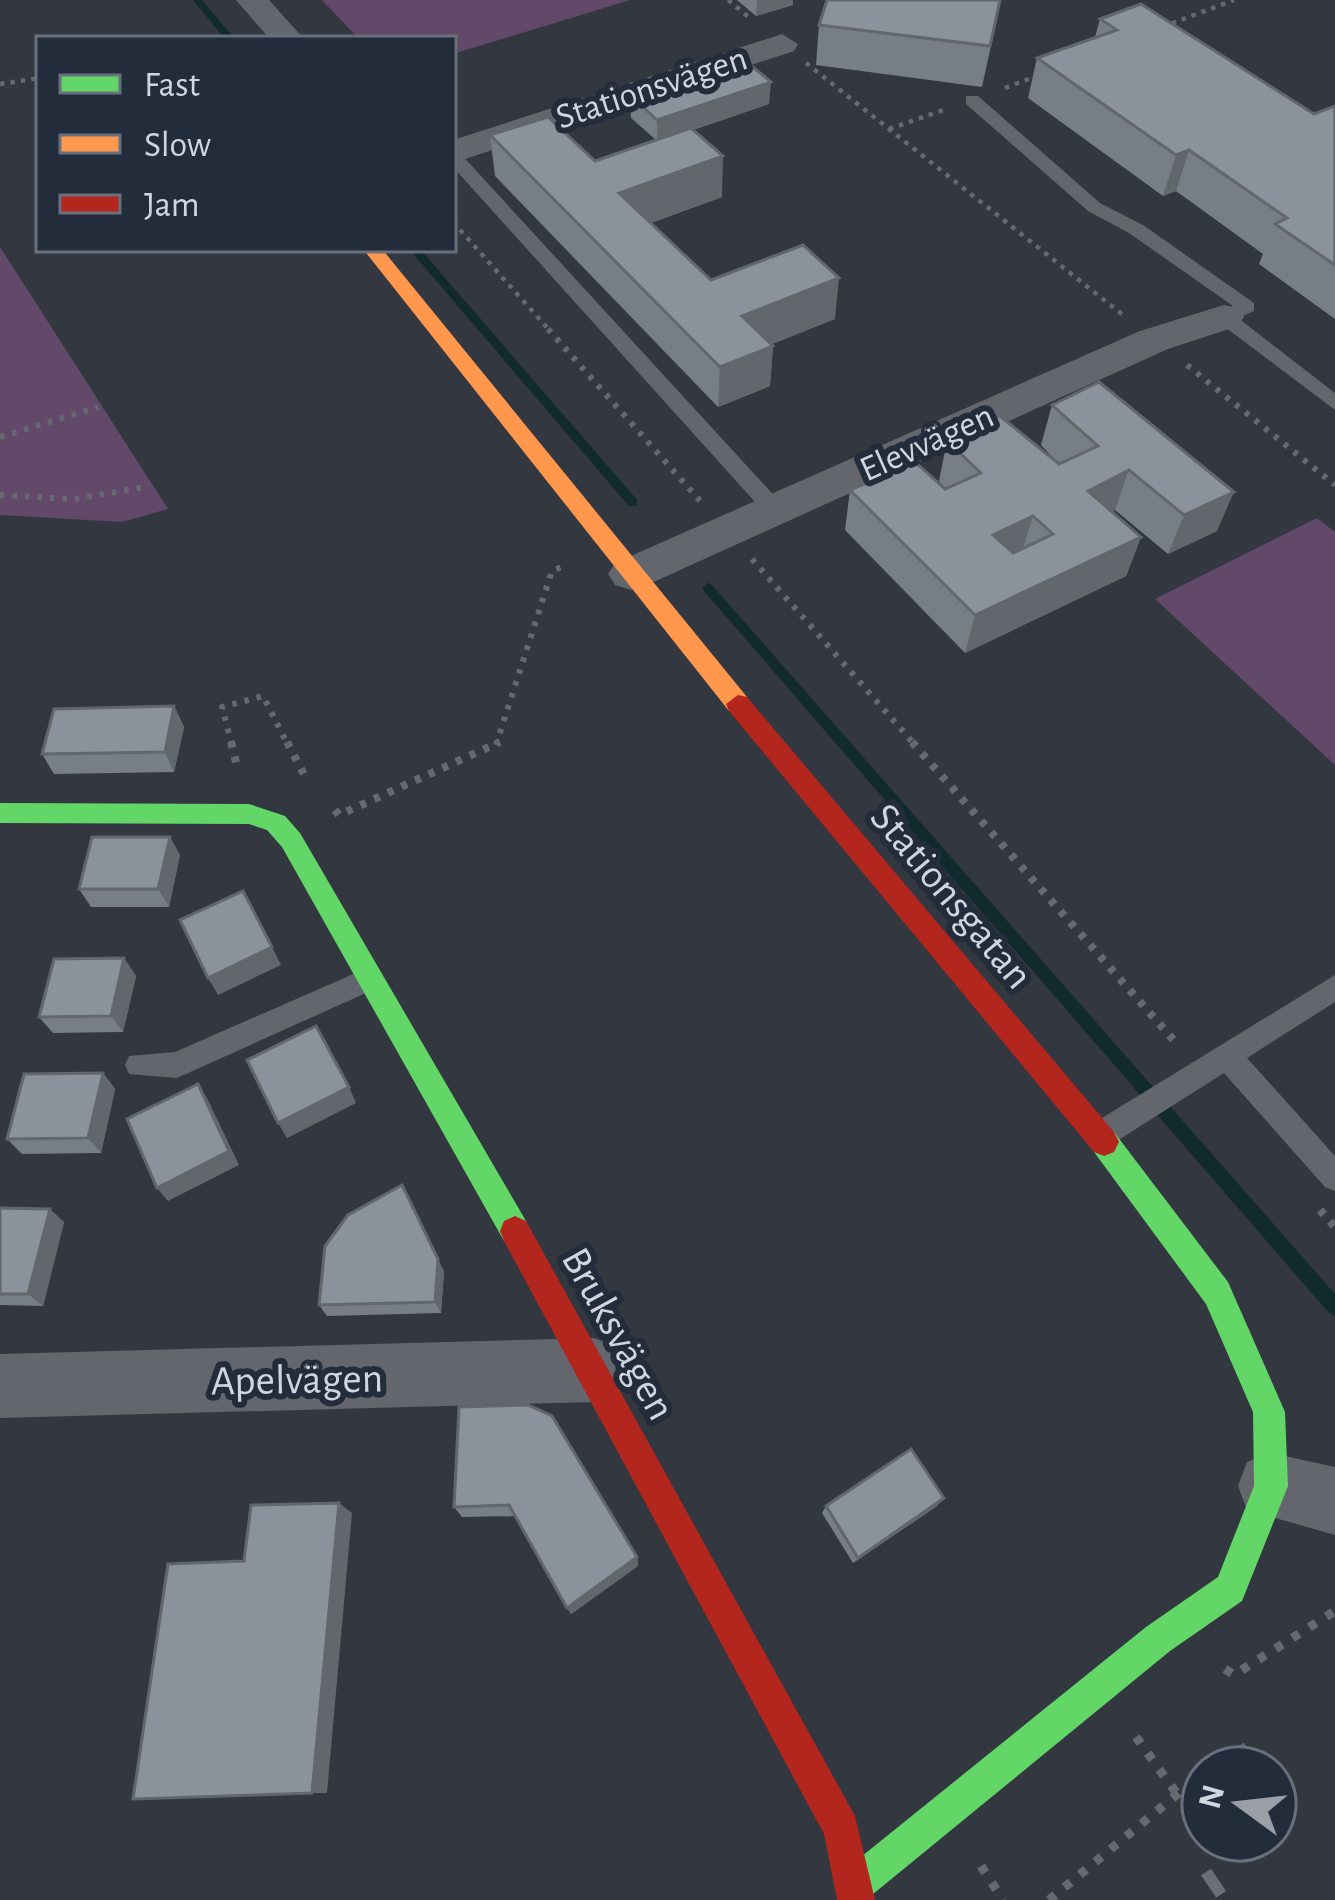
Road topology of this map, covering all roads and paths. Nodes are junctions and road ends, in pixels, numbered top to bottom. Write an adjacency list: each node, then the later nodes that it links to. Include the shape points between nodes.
1 (252, 0): 4 (street)
2 (1234, 0): 3 (path)
3 (1147, 33)
4 (285, 36)
5 (782, 44): 10 (path); 11 (street, Stationsvägen)
6 (1060, 67): 9 (path)
7 (36, 78): 8 (path)
8 (0, 84)
9 (973, 100): 10 (path); 15 (lane, via 1094,207 1247,307)
10 (889, 129): 16 (path)
11 (456, 153)
12 (456, 157): 23 (lane)
13 (456, 225): 24 (path)
14 (373, 252): 25 (street, Stationsgatan)
15 (1224, 316): 16 (street, Elevvägen); 17 (lane)
16 (1154, 340): 20 (path); 23 (street, Elevvägen)
17 (1335, 403)
18 (98, 407): 19 (path)
19 (0, 437)
20 (1335, 485)
21 (145, 487): 22 (path, via 74,499)
22 (0, 495)
23 (773, 508): 24 (street, Elevvägen)
24 (725, 529): 25 (street, Elevvägen); 32 (path)
25 (619, 560): 27 (path, via 552,571 500,743 339,814); 34 (street, Stationsgatan)
26 (315, 790): 29 (path, via 263,696 222,706)
27 (327, 802)
28 (0, 813): 29 (street)
29 (249, 814): 30 (street, Bruksvägen, via 276,824 290,840)
30 (367, 980): 33 (lane, via 177,1065); 36 (street, Bruksvägen)
31 (1335, 987): 32 (lane)
32 (1213, 1062): 34 (lane); 35 (lane)
33 (139, 1065)
34 (1099, 1136): 38 (street, Stationsgatan, via 1217,1293 1269,1412)
35 (1335, 1177)
36 (594, 1370): 37 (street, Apelvägen); 41 (street, Bruksvägen, via 842,1829)
37 (0, 1386)
38 (1271, 1486): 39 (street); 41 (street, Stationsgatan, via 1230,1589 927,1822)
39 (1335, 1501)
40 (1179, 1793): 42 (path)
41 (855, 1893)
42 (1049, 1900)

